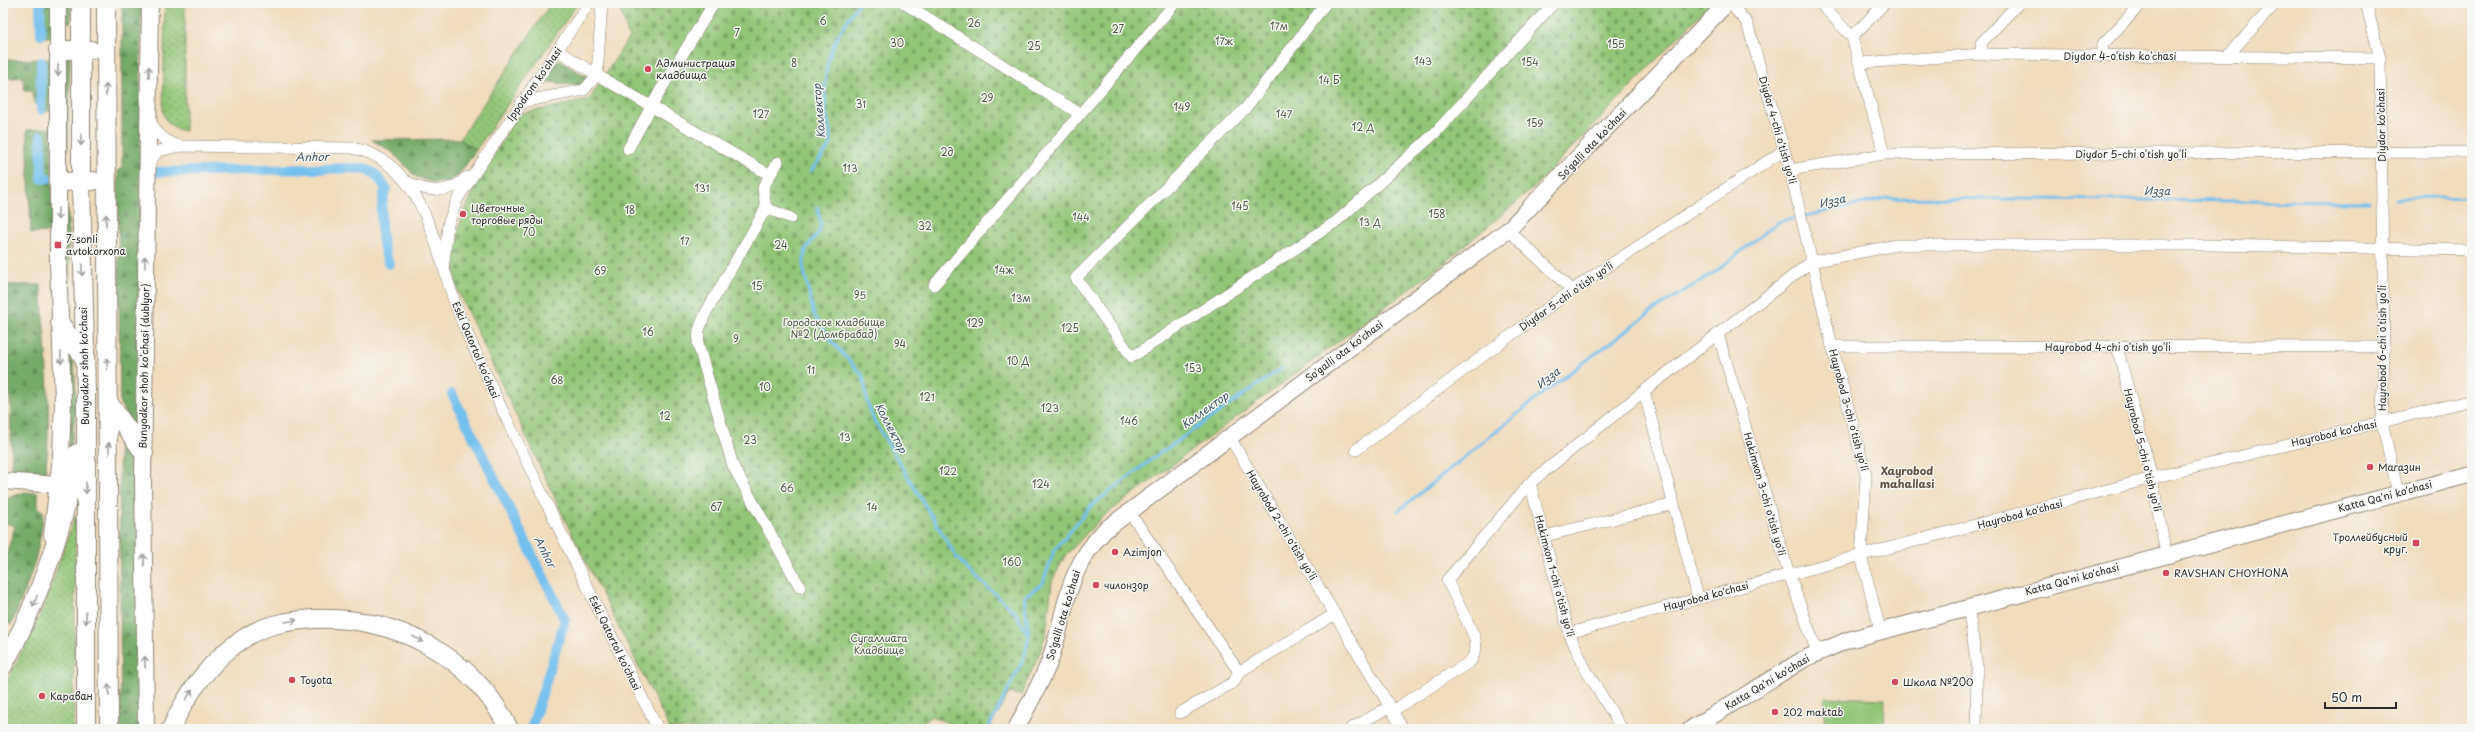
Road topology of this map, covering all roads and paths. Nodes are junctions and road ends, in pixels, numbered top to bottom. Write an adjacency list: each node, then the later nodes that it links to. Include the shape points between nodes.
1 (58, 3): 21 (main road)
2 (81, 3): 22 (main road, Bunyodkor shoh ko'chasi)
3 (106, 3): 20 (main road)
4 (150, 3): 32 (main road, Bunyodkor shoh koʻchasi (dublyor), one-way to 4)
5 (589, 3): 23 (street, Ippodrom ko'chasi)
6 (602, 3): 29 (street)
7 (714, 3): 31 (street)
8 (904, 3): 33 (street)
9 (1175, 3): 33 (street)
10 (1326, 3): 11 (street, via 1245,109 1076,278 1132,357 1336,221 1434,134)
11 (1554, 3)
12 (1820, 3): 19 (street)
13 (1885, 3): 19 (street)
14 (2019, 3): 24 (street, via 1981,43)
15 (2142, 3): 25 (street, via 2103,44)
16 (2276, 3): 26 (street)
17 (2366, 3): 27 (street, Diydor ko'chasi)
18 (1732, 4): 36 (street, Diydor 4-chi o'tish yo'li, via 1747,23); 51 (main road, So'galli ota ko'chasi)
19 (1852, 37): 28 (street)
20 (106, 49): 22 (main road); 45 (main road, one-way to 20)
21 (58, 50): 22 (main road); 47 (main road, one-way to 47)
22 (80, 50): 48 (main road, Bunyodkor shoh ko'chasi, one-way to 48)
23 (557, 50): 29 (street); 30 (street, Ippodrom ko'chasi)
24 (1982, 54): 25 (street, Diydor 4-o'tish ko'chasi); 28 (street, Diydor 4-o'tish ko'chasi)
25 (2102, 56): 26 (street, Diydor 4-o'tish ko'chasi)
26 (2227, 56): 27 (street, Diydor 4-o'tish ko'chasi)
27 (2380, 58): 39 (street, Diydor ko'chasi)
28 (1861, 63): 38 (street)
29 (597, 75): 30 (street, via 584,90); 31 (street)
30 (521, 102): 41 (street, Ippodrom ko'chasi)
31 (651, 107): 35 (street); 44 (street)
32 (148, 114): 34 (street, Eski Qatortol ko'chasi, via 159,136); 42 (main road, Bunyodkor shoh koʻchasi (dublyor))
33 (1080, 114): 56 (street)
34 (180, 146): 42 (street, Eski Qatortol ko'chasi, via 158,151 153,154); 46 (street, Eski Qatortol ko'chasi, via 352,148 381,158)
35 (628, 149)
36 (1783, 151): 43 (street, Diydor 4-chi o'tish yo'li); 57 (street, Diydor 5-chi o'tish yo'li)
37 (2472, 152): 39 (street, Diydor 5-chi o'tish yo'li)
38 (1884, 154): 39 (street, Diydor 5-chi o'tish yo'li); 43 (street, Diydor 5-chi o'tish yo'li)
39 (2381, 154): 52 (street, Diydor ko'chasi)
40 (778, 162): 44 (street)
41 (478, 165): 46 (street, Ippodrom ko'chasi, via 458,185 445,191 423,189); 55 (street, Ippodrom ko'chasi, via 458,198 450,218 444,245)
42 (146, 166): 71 (main road, Bunyodkor shoh koʻchasi (dublyor), one-way to 42)
43 (1790, 170): 54 (street, Diydor 4-chi o'tish yo'li)
44 (770, 175): 49 (street, via 763,188)
45 (106, 181): 48 (main road); 67 (main road, one-way to 45)
46 (405, 181): 55 (street, Eski Qatortol ko'chasi, via 423,211)
47 (58, 182): 48 (main road); 58 (main road, one-way to 58)
48 (81, 182): 63 (main road, Bunyodkor shoh ko'chasi, one-way to 63)
49 (766, 208): 50 (street); 85 (street, via 705,314 699,330 698,344 733,466)
50 (791, 218)
51 (1511, 233): 57 (street); 69 (main road, So'galli ota ko'chasi)
52 (2382, 249): 53 (street); 54 (street, via 2208,245 1897,245); 62 (street, Hayrobod 6-chi o'tish yo'li)
53 (2472, 250)
54 (1811, 262): 59 (street); 60 (street, Hayrobod 3-chi o'tish yo'li)
55 (445, 276): 101 (street, Eski Qatortol ko'chasi, via 463,324 521,452)
56 (934, 285)
57 (1572, 290): 70 (street, Diydor 5-chi o'tish yo'li)
58 (60, 323): 63 (main road); 76 (main road, one-way to 76, via 63,401)
59 (1718, 334): 64 (street); 84 (street, Hakimxon 3-chi o'tish yo'li)
60 (1832, 346): 61 (street, Hayrobod 4-chi o'tish yo'li); 82 (street, Hayrobod 3-chi o'tish yo'li, via 1866,476)
61 (2117, 347): 62 (street, Hayrobod 4-chi o'tish yo'li); 73 (street, Hayrobod 5-chi o'tish yo'li)
62 (2384, 347): 68 (street, Hayrobod 6-chi o'tish yo'li)
63 (84, 358): 65 (main road, Bunyodkor shoh ko'chasi)
64 (1644, 391): 75 (street); 78 (street)
65 (86, 393): 83 (main road, via 67,507); 96 (main road, Bunyodkor shoh ko'chasi, one-way to 96)
66 (2472, 400): 68 (street, Hayrobod ko'chasi)
67 (109, 403): 71 (main road); 97 (main road, one-way to 67)
68 (2382, 422): 73 (street, Hayrobod ko'chasi); 77 (street, Hayrobod 6-chi o'tish yo'li)
69 (1232, 440): 79 (main road, So'galli ota ko'chasi); 88 (street, Hayrobod 2-chi o'tish yo'li)
70 (1356, 450)
71 (144, 453): 98 (main road, Bunyodkor shoh koʻchasi (dublyor), one-way to 71)
72 (2472, 474): 77 (main road, Katta Qa'ni ko'chasi)
73 (2152, 478): 81 (street, Hayrobod 5-chi o'tish yo'li); 82 (street, Hayrobod ko'chasi)
74 (3, 481): 76 (main road)
75 (1530, 483): 80 (street, Hakimxon 1-chi o'tish yo'li); 94 (street, via 1447,580 1474,638 1476,649 1471,661)
76 (58, 485): 83 (main road)
77 (2398, 493): 81 (main road, Katta Qa'ni ko'chasi)
78 (1674, 504): 80 (street); 86 (street)
79 (1131, 514): 93 (street); 102 (main road, So'galli ota ko'chasi, via 1095,540 1079,563 1048,663); 103 (main road, So'galli ota ko'chasi, via 1102,545 1084,574 1058,666)
80 (1545, 536): 90 (street, Hakimxon 1-chi o'tish yo'li)
81 (2166, 554): 87 (main road, Katta Qa'ni ko'chasi)
82 (1861, 556): 84 (street, Hayrobod ko'chasi); 89 (street, Hayrobod 3-chi o'tish yo'li)
83 (48, 565): 92 (main road, one-way to 92, via 29,616)
84 (1789, 574): 86 (street, Hayrobod ko'chasi); 91 (street, Hakimxon 3-chi o'tish yo'li)
85 (800, 587)
86 (1698, 598): 90 (street, Hayrobod ko'chasi)
87 (1968, 606): 89 (main road, Katta Qa'ni ko'chasi); 108 (street, via 1977,667)
88 (1335, 614): 93 (street); 94 (street, Hayrobod 2-chi o'tish yo'li)
89 (1880, 629): 91 (main road, Katta Qa'ni ko'chasi)
90 (1569, 633): 106 (street, Hakimxon 1-chi o'tish yo'li, via 1585,668)
91 (1817, 652): 107 (main road, Katta Qa'ni ko'chasi)
92 (3, 666)
93 (1239, 672): 95 (street, via 1234,682)
94 (1390, 709): 104 (street); 105 (street, Hayrobod 2-chi o'tish yo'li)
95 (1180, 713)
96 (86, 729)
97 (109, 729)
98 (146, 729)
99 (171, 729): 100 (main road, one-way to 100, via 189,694 205,674 224,654 246,637 267,626 293,620 324,619 367,622 417,638 474,680 491,697)
100 (509, 729)
101 (658, 729)
102 (1016, 729)
103 (1028, 729)
104 (1350, 729)
105 (1403, 729)
106 (1622, 729)
107 (1691, 729)
108 (1976, 729)

